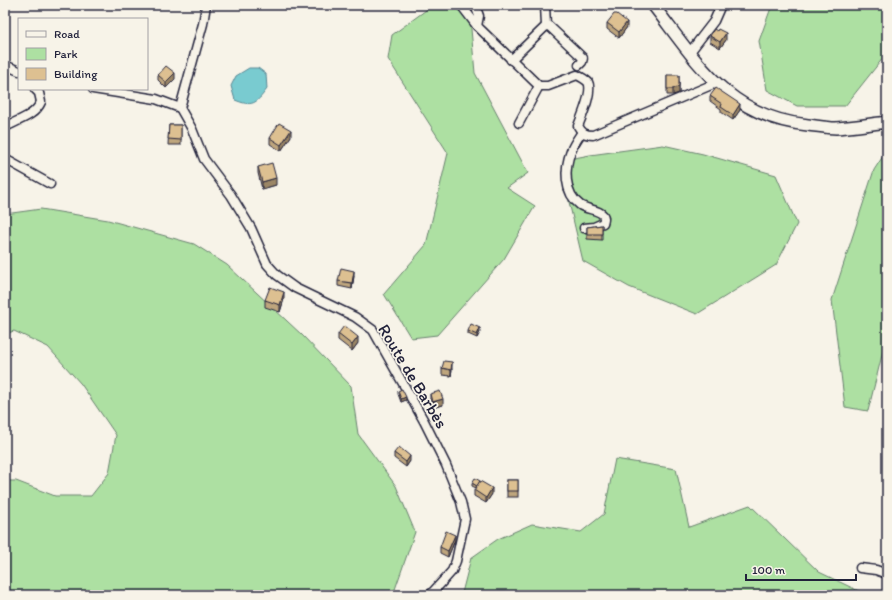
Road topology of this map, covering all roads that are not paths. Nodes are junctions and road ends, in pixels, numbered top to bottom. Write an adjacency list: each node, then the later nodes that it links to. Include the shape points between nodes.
1 (206, 5): 18 (street)
2 (461, 5): 7 (street)
3 (474, 5): 7 (street, via 479,16)
4 (545, 5): 8 (street)
5 (654, 5): 9 (main road)
6 (721, 5): 9 (street, via 714,21)
7 (477, 26): 10 (street)
8 (546, 26): 10 (street); 12 (street, via 583,58)
9 (690, 52): 14 (main road)
10 (511, 60): 15 (street)
11 (5, 65): 13 (street)
12 (579, 65)
13 (18, 71)
14 (716, 83): 19 (main road, via 748,108 796,124 834,128); 22 (street, via 593,135)
15 (538, 86): 20 (street); 22 (street, via 548,86 578,75 588,83 590,90 578,126)
16 (36, 90): 21 (street, via 41,102 38,109)
17 (99, 90): 18 (street, via 156,99)
18 (180, 108): 28 (street, Route de Barbès, via 204,159 239,208 267,264 295,288 356,317 373,330 424,422 449,472 465,519 452,570)
19 (887, 122)
20 (519, 123)
21 (5, 127)
22 (582, 132): 25 (street, via 571,150 566,181 572,196 581,206 600,213 605,219 603,223)
23 (5, 159): 24 (street)
24 (50, 184)
25 (584, 228)
26 (860, 568): 27 (street)
27 (887, 574)
28 (430, 595)

